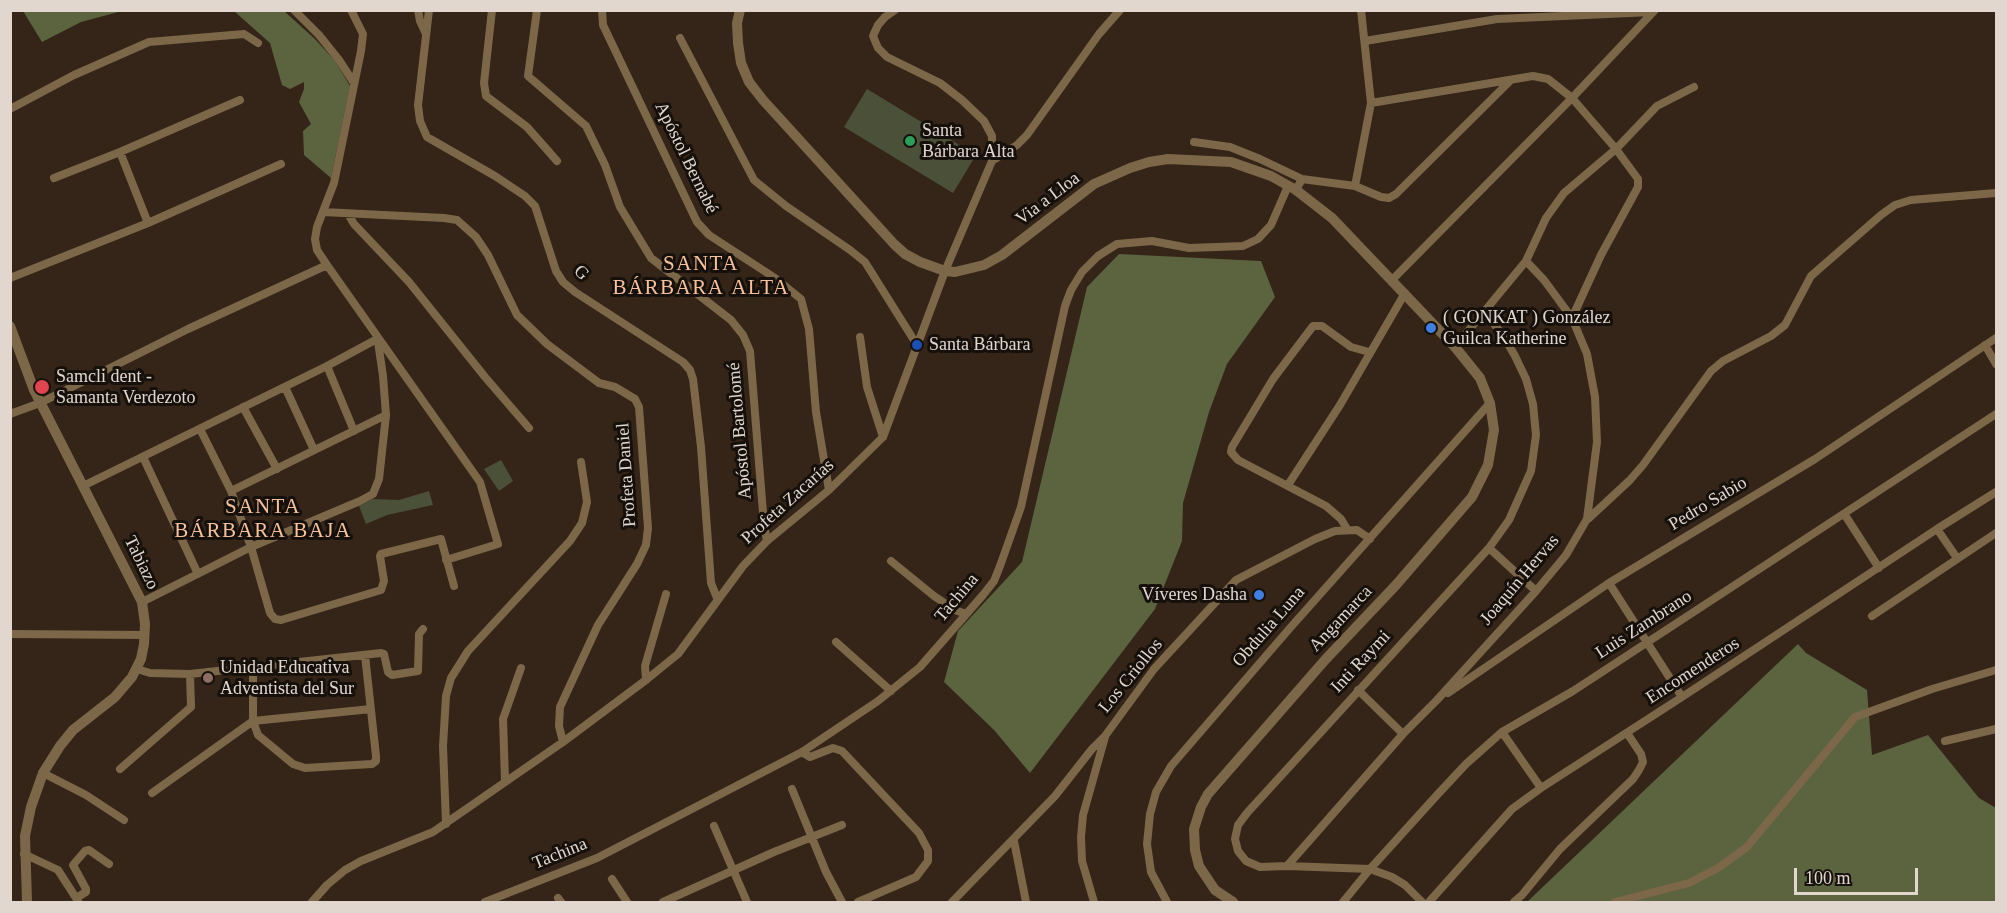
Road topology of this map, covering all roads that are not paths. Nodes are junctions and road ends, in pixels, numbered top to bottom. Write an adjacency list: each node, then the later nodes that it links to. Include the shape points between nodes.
1 (294, 10): 19 (street, via 319,35)
2 (351, 10): 19 (street, via 363,34)
3 (418, 10): 14 (street)
4 (429, 10): 14 (street, G)
5 (492, 10): 28 (street, via 486,96 527,127)
6 (537, 10): 83 (street, Apóstol Bartolomé, via 528,76 586,126 620,207 651,258 731,320 750,351)
7 (602, 10): 74 (street, Apóstol Bernabé, via 603,25 697,222 709,236 801,299 810,329 816,412)
8 (740, 10): 41 (street, Via a Lloa, via 736,23 741,63 763,100 894,244 920,262)
9 (895, 10): 29 (street, Profeta Zacarías, via 878,25 873,36 878,48 887,57 940,83 962,99 984,121 992,136)
10 (1120, 10): 29 (street, via 1028,135)
11 (1361, 10): 16 (street)
12 (1654, 11): 13 (street); 21 (street)
13 (1497, 15): 16 (street)
14 (426, 34): 95 (street, G, via 418,105 428,137 525,196 535,206 563,282 690,370 701,447 711,583)
15 (680, 38): 51 (street, via 754,180 865,262)
16 (1365, 41): 23 (street)
17 (258, 43): 24 (street, via 244,34 149,42)
18 (1510, 81): 21 (street, via 1541,76); 23 (street); 33 (street, via 1396,194 1381,197)
19 (354, 83): 36 (street, via 334,183)
20 (1694, 87): 26 (street, via 1658,106)
21 (1572, 98): 26 (street); 43 (street)
22 (240, 100): 27 (street)
23 (1371, 103): 33 (street)
24 (10, 109)
25 (1194, 142): 32 (street, via 1230,147)
26 (1616, 149): 39 (street, via 1554,205); 46 (street, via 1638,180 1638,187)
27 (120, 152): 31 (street); 38 (street)
28 (557, 161)
29 (992, 161): 41 (street, Profeta Zacarías)
30 (281, 164): 38 (street)
31 (54, 178)
32 (1302, 179): 33 (street); 34 (street, Tachina)
33 (1355, 186)
34 (1292, 188): 41 (street, Via a Lloa, via 1231,162 1149,162 1094,184 993,260 966,271); 43 (street, Via a Lloa, via 1332,218); 97 (street, Tachina, via 1271,225 1258,239 1243,246 1189,248 1152,241 1118,244 1082,272 1065,306 1021,507 994,581)
35 (1996, 193): 78 (street, via 1911,200 1895,205 1811,276 1785,325 1711,371 1643,465)
36 (323, 212): 37 (street, Profeta Daniel); 40 (street, via 315,239)
37 (348, 214): 64 (street); 123 (street, Profeta Daniel, via 457,220 488,255 517,315 547,344 599,383 636,399 648,528 646,545 598,625 560,707)
38 (148, 222): 42 (street)
39 (1526, 261): 45 (street); 46 (street, Joaquín Hervas)
40 (327, 265): 50 (street); 58 (street)
41 (945, 271): 51 (street, Profeta Zacarías)
42 (10, 278)
43 (1392, 280): 44 (street, Via a Lloa)
44 (1405, 293): 53 (street, Via a Lloa); 54 (street)
45 (1484, 312): 53 (street); 85 (street, Inti Raymi, via 1503,335 1526,379 1536,435 1531,471 1509,520)
46 (1572, 318): 78 (street, Joaquín Hervas, via 1587,354 1595,397 1597,442)
47 (10, 326): 58 (street, Tabiazo)
48 (860, 337): 67 (street, via 867,387)
49 (1996, 338): 52 (street, Pedro Sabio)
50 (378, 339): 56 (street); 63 (street); 87 (street, via 480,482 498,544)
51 (917, 345): 67 (street, Profeta Zacarías)
52 (1985, 345): 55 (street); 91 (street, Pedro Sabio, via 1815,459)
53 (1455, 347): 59 (street, Angamarca, via 1480,378)
54 (1369, 352): 72 (street); 72 (street, via 1351,347 1322,326 1313,327 1273,379 1234,442 1231,452 1238,460)
55 (1996, 364)
56 (327, 366): 57 (street); 66 (street)
57 (285, 387): 60 (street); 68 (street)
58 (40, 403): 61 (street); 73 (street, Tabiazo)
59 (1490, 403): 82 (street, Obdulia Luna); 156 (street, Angamarca, via 1492,448 1472,496 1208,794 1201,807 1194,829 1199,866 1215,890)
60 (243, 407): 65 (street); 71 (street)
61 (10, 414)
62 (1996, 414): 77 (street, Luis Zambrano)
63 (386, 415): 66 (street); 84 (street, via 373,494)
64 (529, 428)
65 (200, 429): 69 (street); 75 (street)
66 (354, 430): 68 (street)
67 (883, 437): 74 (street, Profeta Zacarías)
68 (314, 450): 71 (street)
69 (143, 457): 73 (street); 90 (street)
70 (581, 462): 132 (street, via 587,502 582,523 570,541 468,651 451,678 443,746)
71 (277, 469): 75 (street)
72 (1288, 485): 79 (street, via 1335,512)
73 (83, 486): 96 (street, Tabiazo)
74 (829, 490): 83 (street, Profeta Zacarías)
75 (231, 491): 84 (street)
76 (1996, 492): 80 (street, Encomenderos)
77 (1845, 515): 89 (street); 103 (street, Luis Zambrano)
78 (1587, 519): 93 (street, Joaquín Hervas, via 1566,555)
79 (1347, 529): 82 (street, via 1357,530); 121 (street, Los Criollos, via 1315,539 1236,580 1154,669)
80 (1937, 529): 86 (street); 89 (street, Encomenderos)
81 (1996, 533): 86 (street)
82 (1370, 539): 155 (street, Obdulia Luna, via 1171,766 1156,792 1147,844 1151,872)
83 (767, 541): 95 (street, Profeta Zacarías)
84 (251, 547): 87 (street, via 270,613 281,620 381,590 383,552 441,538); 90 (street)
85 (1489, 548): 93 (street); 111 (street, Inti Raymi)
86 (1957, 558): 98 (street)
87 (446, 560): 92 (street)
88 (891, 561): 97 (street, via 934,596)
89 (1879, 568): 113 (street, Encomenderos)
90 (198, 574): 96 (street)
91 (1609, 583): 103 (street); 114 (street, Pedro Sabio)
92 (454, 586)
93 (1536, 591): 114 (street, Joaquín Hervas)
94 (666, 594): 110 (street, via 645,666)
95 (717, 598): 110 (street, Profeta Zacarías, via 678,654)
96 (142, 602): 101 (street, Tabiazo)
97 (966, 614): 112 (street, Tachina, via 920,667)
98 (1872, 616)
99 (423, 629): 104 (street, via 419,634 418,671 392,675 384,654)
100 (10, 634): 101 (street)
101 (145, 635): 107 (street, Tabiazo)
102 (837, 642): 112 (street)
103 (1646, 643): 113 (street); 118 (street, Luis Zambrano)
104 (365, 655): 105 (street); 115 (street)
105 (253, 668): 109 (street); 116 (street)
106 (521, 668): 127 (street, via 503,719)
107 (137, 669): 109 (street); 126 (street, Tabiazo, via 124,688 74,730)
108 (1996, 670): 161 (street, via 1855,717 1748,847 1689,882)
109 (190, 674): 125 (street, via 190,707)
110 (646, 680): 123 (street, Profeta Zacarías)
111 (1358, 690): 120 (street); 139 (street, Inti Raymi, via 1238,825 1235,838 1246,861 1260,867)
112 (891, 691): 124 (street, Tachina)
113 (1682, 698): 119 (street, Encomenderos)
114 (1437, 700): 120 (street, Joaquín Hervas)
115 (371, 709): 116 (street); 116 (street, via 376,761 372,764 305,768 293,764 261,738)
116 (253, 721): 130 (street)
117 (1996, 729): 122 (street)
118 (1502, 732): 128 (street); 140 (street, Luis Zambrano, via 1466,764)
119 (1627, 733): 128 (street, Encomenderos); 160 (street, via 1641,754 1639,770 1560,849)
120 (1403, 734): 139 (street, Joaquín Hervas)
121 (1105, 736): 136 (street, Los Criollos); 154 (street, via 1083,814 1081,837 1082,861)
122 (1945, 741)
123 (563, 742): 127 (street, Profeta Zacarías)
124 (802, 752): 146 (street, Tachina, via 597,858); 151 (street, via 810,757 838,748 919,833 928,850 928,861 916,877)
125 (120, 769)
126 (43, 773): 131 (street, via 87,795); 137 (street, Tabiazo, via 27,819)
127 (505, 781): 132 (street, Profeta Zacarías)
128 (1541, 788): 159 (street, Encomenderos, via 1512,809)
129 (792, 789): 135 (street)
130 (152, 793)
131 (124, 820)
132 (446, 824): 145 (street, Profeta Zacarías, via 345,870)
133 (842, 825): 135 (street)
134 (714, 826): 141 (street)
135 (813, 836): 141 (street); 150 (street)
136 (1014, 841): 152 (street, Los Criollos); 153 (street)
137 (24, 854): 143 (street, via 53,866); 144 (street, Tabiazo)
138 (109, 864): 143 (street, via 85,851 73,866 86,889)
139 (1287, 866): 140 (street, Inti Raymi)
140 (1370, 869): 157 (street, Luis Zambrano); 158 (street, Inti Raymi, via 1405,885)
141 (733, 872): 148 (street); 149 (street)
142 (612, 879): 147 (street)
143 (78, 900)
144 (27, 903)
145 (312, 903)
146 (485, 903)
147 (627, 903)
148 (663, 903)
149 (747, 903)
150 (842, 903)
151 (858, 903)
152 (952, 903)
153 (1026, 903)
154 (1094, 903)
155 (1167, 903)
156 (1233, 903)
157 (1343, 903)
158 (1422, 903)
159 (1429, 903)
160 (1514, 903)
161 (1615, 903)

